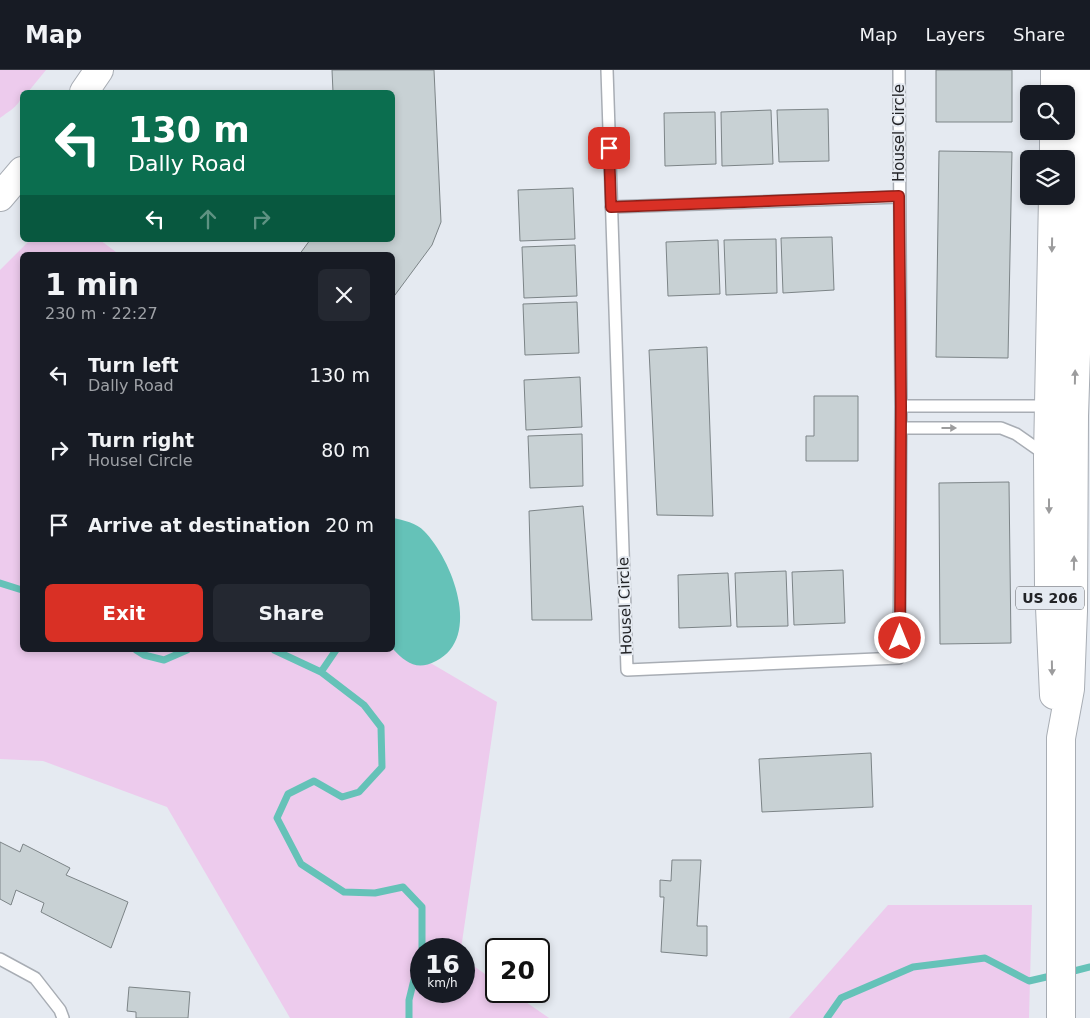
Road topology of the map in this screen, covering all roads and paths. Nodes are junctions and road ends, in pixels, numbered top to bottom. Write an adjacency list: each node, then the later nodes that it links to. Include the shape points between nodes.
1 (99, 70): 7 (main road)
2 (607, 70): 12 (lane, Housel Circle)
3 (899, 70): 9 (lane, Housel Circle)
4 (1055, 70): 6 (main road)
5 (1082, 70): 14 (main road, US 206, one-way to 5, via 1081,345)
6 (1055, 85)
7 (85, 90)
8 (20, 173): 10 (main road)
9 (899, 196): 12 (lane); 13 (lane, Housel Circle)
10 (0, 197)
11 (1054, 205): 14 (main road, US 206, one-way to 14)
12 (611, 207): 15 (lane, Housel Circle, via 627,670 899,658)
13 (901, 406): 14 (lane); 15 (lane, Housel Circle)
14 (1065, 411): 16 (main road, US 206); 17 (main road, US 206, one-way to 14, via 1070,689 1073,621)
15 (900, 428): 16 (lane, one-way to 16, via 1001,428 1016,434)
16 (1048, 457): 17 (main road, US 206, one-way to 17, via 1053,690)
17 (1062, 738): 19 (main road, US 206)
18 (0, 959): 20 (lane, via 35,978)
19 (1061, 1013)
20 (63, 1018)

